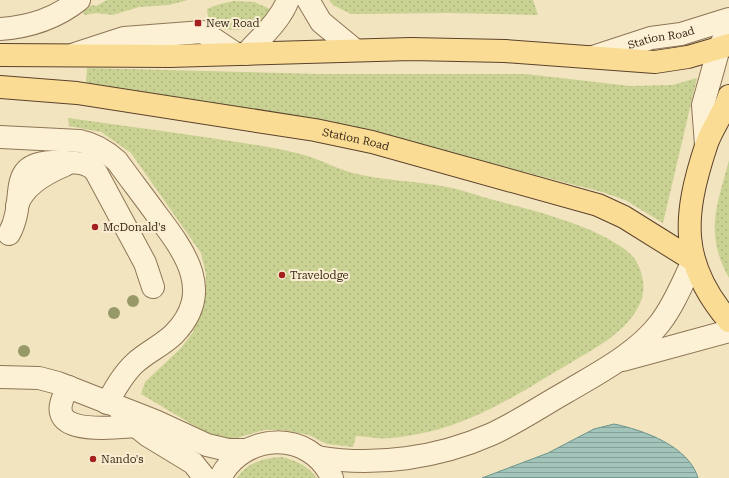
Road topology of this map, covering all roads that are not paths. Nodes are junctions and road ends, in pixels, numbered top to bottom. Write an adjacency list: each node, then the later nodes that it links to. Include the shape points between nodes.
1 (79, 0): 5 (street, via 36,24)
2 (288, 0): 9 (street, via 270,27)
3 (308, 0): 8 (street, via 321,22)
4 (729, 19): 11 (street, Station Road, via 680,34 650,38)
5 (0, 29)
6 (729, 29): 7 (street)
7 (724, 47): 11 (main road, Station Road, via 655,62); 15 (street, via 703,104)
8 (354, 50): 9 (main road, Station Road); 11 (main road, Station Road, via 498,51)
9 (241, 54): 10 (main road, Station Road)
10 (0, 55)
11 (593, 57)
12 (0, 87): 17 (main road, Station Road, via 77,93 280,124 372,142 598,205 624,217)
13 (729, 96): 15 (main road)
14 (0, 137): 24 (street, via 80,141 100,147 117,161 179,244 188,262 194,289 186,317 174,334 130,368)
15 (706, 145): 17 (main road, via 690,210 689,230)
16 (9, 234): 18 (street, via 16,218 18,181 24,170 52,161 89,165 96,172 145,263)
17 (693, 261): 19 (main road, via 712,302); 21 (street, via 660,322 648,336)
18 (153, 287)
19 (729, 321)
20 (729, 331): 21 (street)
21 (616, 362): 28 (street, via 492,434 451,448)
22 (0, 377): 23 (street, via 39,378)
23 (69, 387): 24 (street); 25 (street, via 60,405 61,415 71,425 111,428)
24 (107, 403): 25 (street); 26 (street, via 155,421 206,445 228,450)
25 (136, 426): 29 (street, via 193,463)
26 (244, 450): 27 (street, via 263,443 282,442 301,447); 30 (street, via 233,459)
27 (317, 457): 28 (street, via 355,462); 31 (street)
28 (399, 460): 32 (street)
29 (206, 478)
30 (220, 478)
31 (332, 478)
32 (369, 478)

